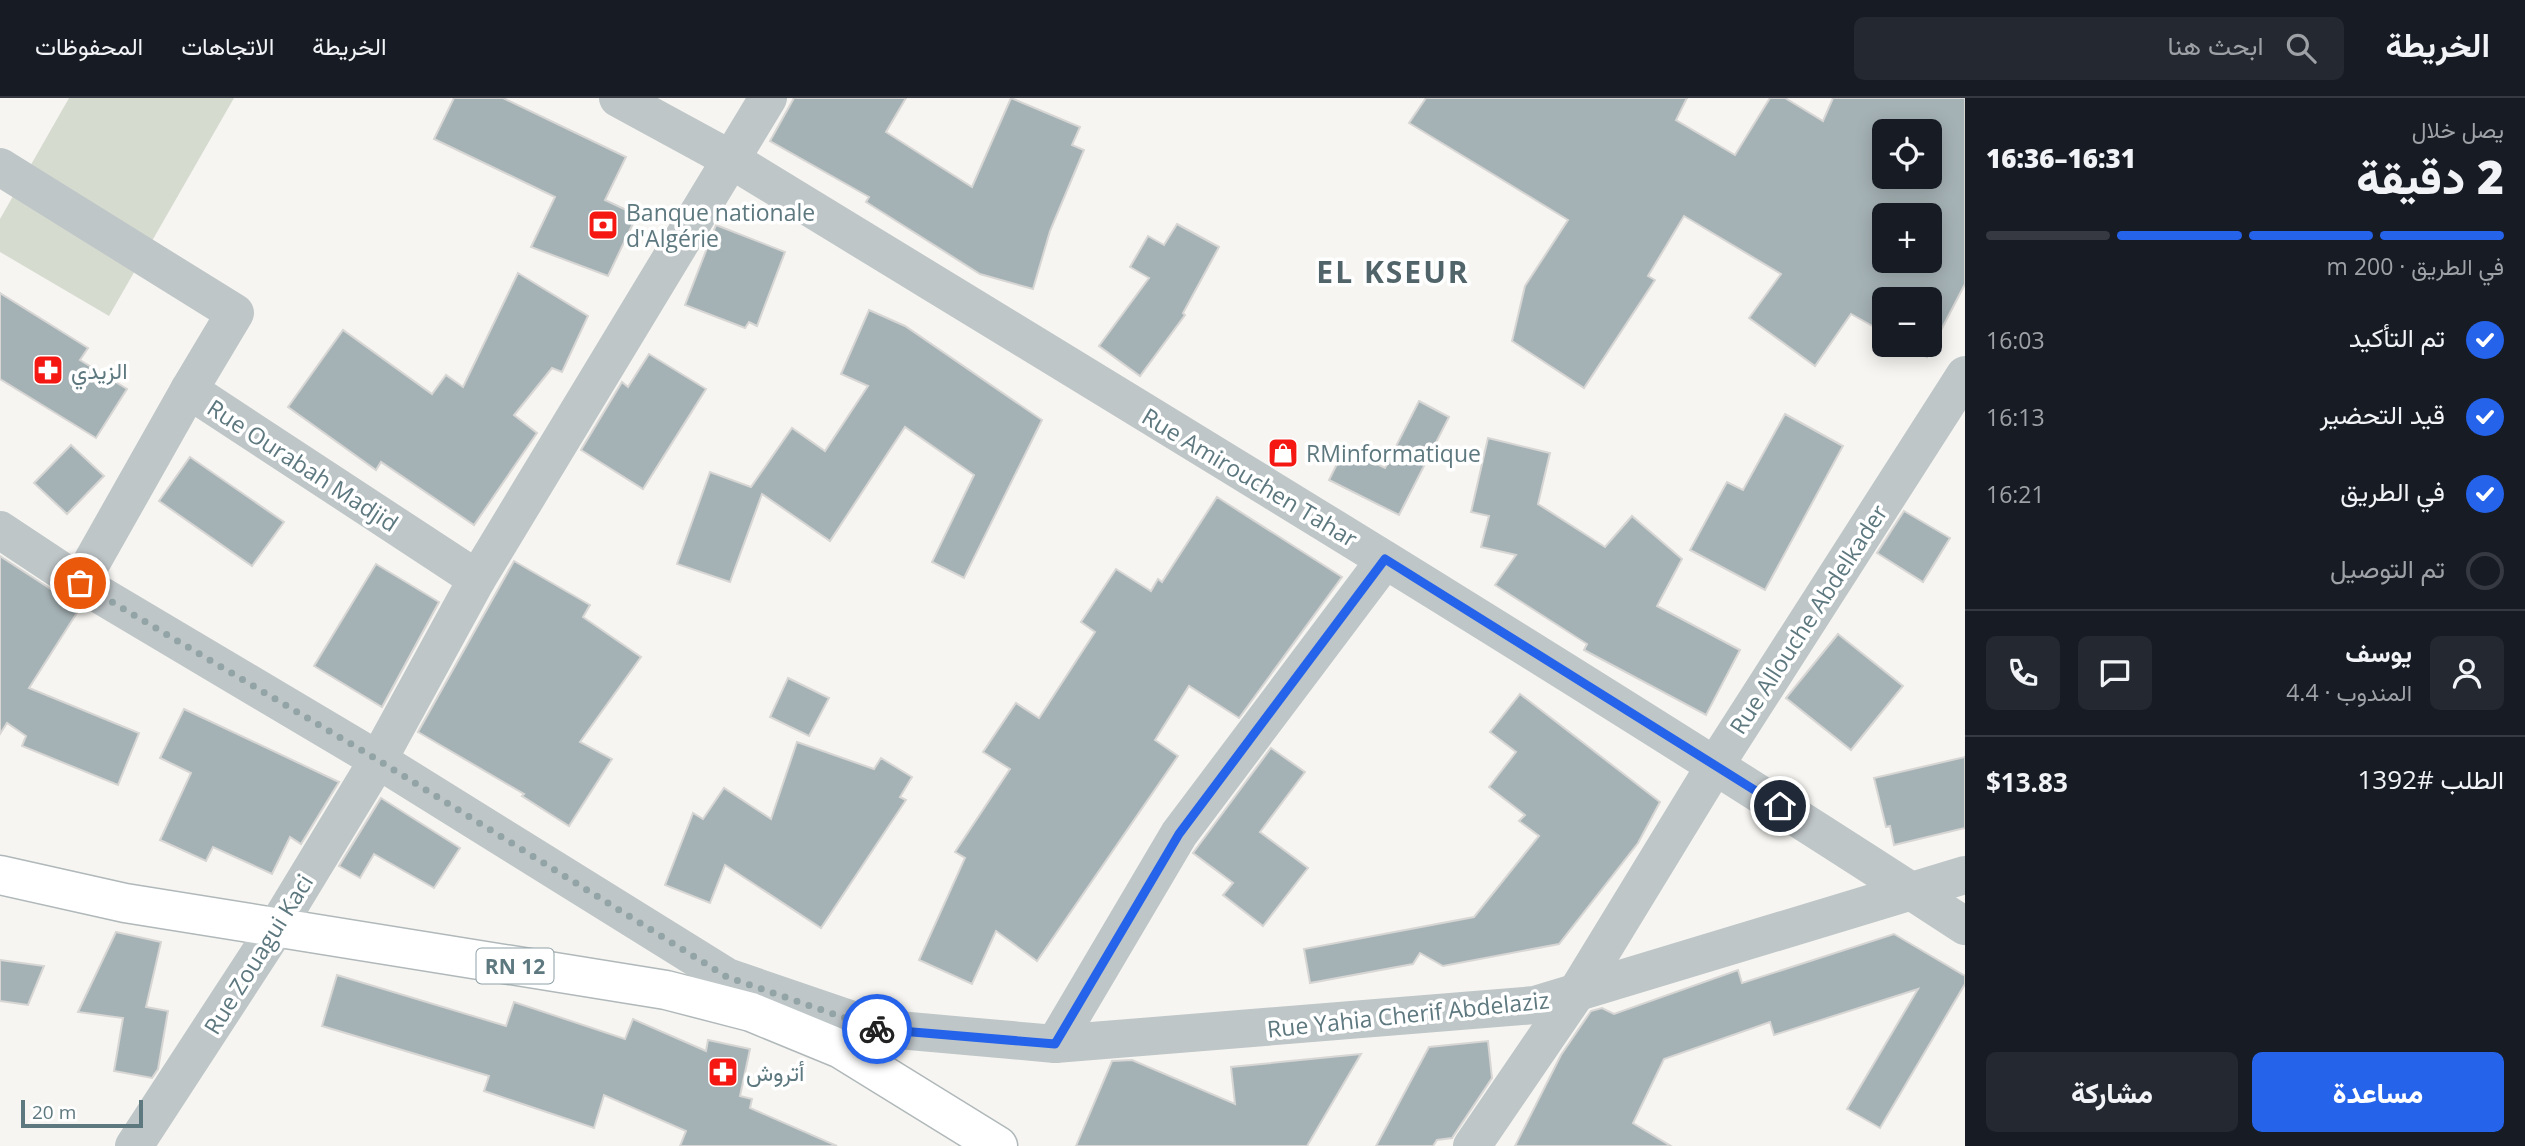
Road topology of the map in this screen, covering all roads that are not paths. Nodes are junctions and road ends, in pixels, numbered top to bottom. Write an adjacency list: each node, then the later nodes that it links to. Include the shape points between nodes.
1 (618, 98): 3 (street, Rue Amirouchen Tahar)
2 (768, 98): 3 (street, Rue Zouagui Kaci)
3 (730, 159): 8 (street, Rue Amirouchen Tahar); 9 (street, Rue Zouagui Kaci)
4 (0, 167): 6 (street, Rue Ourabah Madjid, via 235,313)
5 (1965, 375): 12 (street, Rue Allouche Abdelkader)
6 (190, 390): 9 (street, Rue Ourabah Madjid); 10 (street)
7 (0, 530): 10 (street, Rue Yahia Cherif Abdelaziz)
8 (1385, 559): 12 (street, Rue Amirouchen Tahar); 19 (street, via 1179,834)
9 (477, 579): 11 (street, Rue Zouagui Kaci)
10 (80, 583): 11 (street, Rue Yahia Cherif Abdelaziz)
11 (378, 760): 17 (street, Rue Zouagui Kaci); 19 (street, Rue Yahia Cherif Abdelaziz, via 727,977 876,1028)
12 (1716, 764): 15 (street, Rue Amirouchen Tahar); 18 (street, Rue Allouche Abdelkader)
13 (0, 875): 17 (main road, RN 12, via 125,903)
14 (1965, 875): 15 (street, Rue Yahia Cherif Abdelaziz)
15 (1910, 891): 16 (street, Rue Amirouchen Tahar); 18 (street, Rue Yahia Cherif Abdelaziz)
16 (1965, 926)
17 (276, 928): 20 (street, Rue Zouagui Kaci); 21 (main road, RN 12, via 666,990 751,1012 841,1049)
18 (1575, 995): 19 (street, Rue Yahia Cherif Abdelaziz, via 1535,1005 1396,1019); 22 (street, Rue Allouche Abdelkader)
19 (1055, 1044)
20 (134, 1146)
21 (998, 1146)
22 (1472, 1146)

